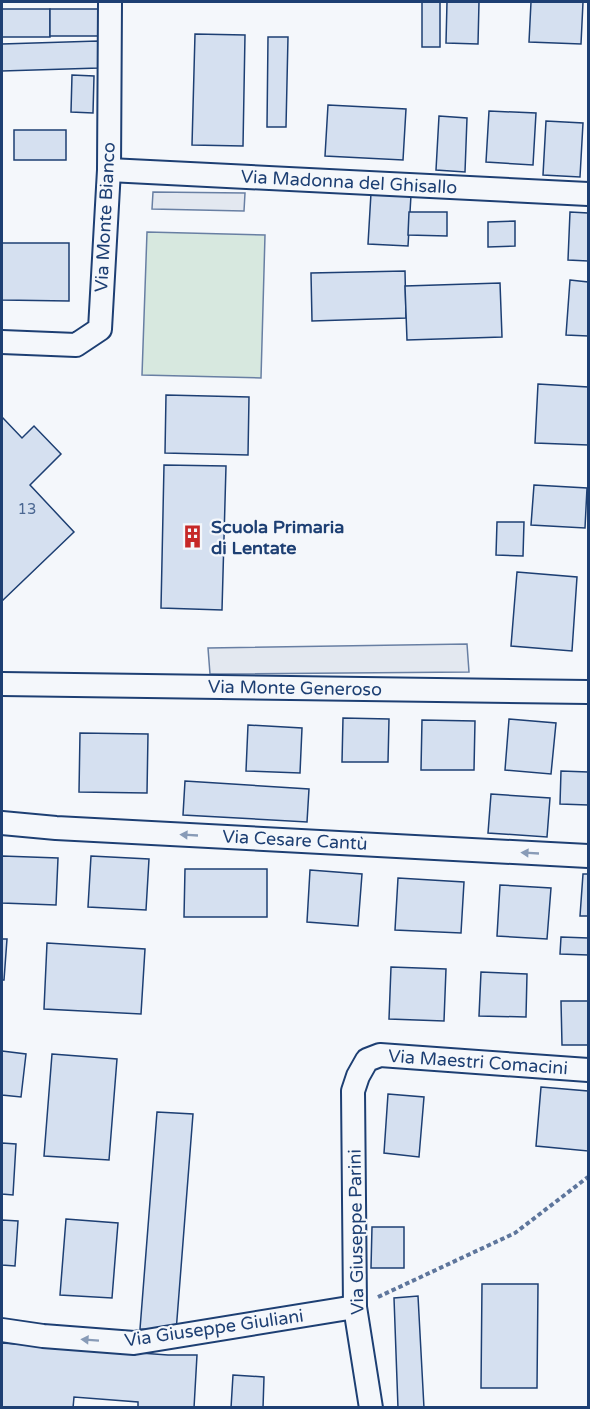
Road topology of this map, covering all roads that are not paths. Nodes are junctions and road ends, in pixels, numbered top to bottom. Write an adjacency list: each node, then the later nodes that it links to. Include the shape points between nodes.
1 (110, 2): 2 (street, Via Monte Bianco)
2 (109, 170): 3 (street, Via Madonna del Ghisallo); 4 (street, Via Monte Bianco, via 100,329 76,345)
3 (588, 194)
4 (2, 342)
5 (2, 684): 6 (street, Via Monte Generoso)
6 (588, 692)
7 (2, 824): 8 (street, Via Cesare Cantù, one-way to 7)
8 (588, 856)
9 (588, 1070): 10 (street, Via Maestri Comacini, via 380,1055 367,1059)
10 (353, 1091): 11 (street, Via Giuseppe Parini)
11 (355, 1307): 12 (street, Via Giuseppe Giuliani, one-way to 12, via 134,1343); 13 (street, Via Giuseppe Parini)
12 (2, 1330)
13 (371, 1407)

